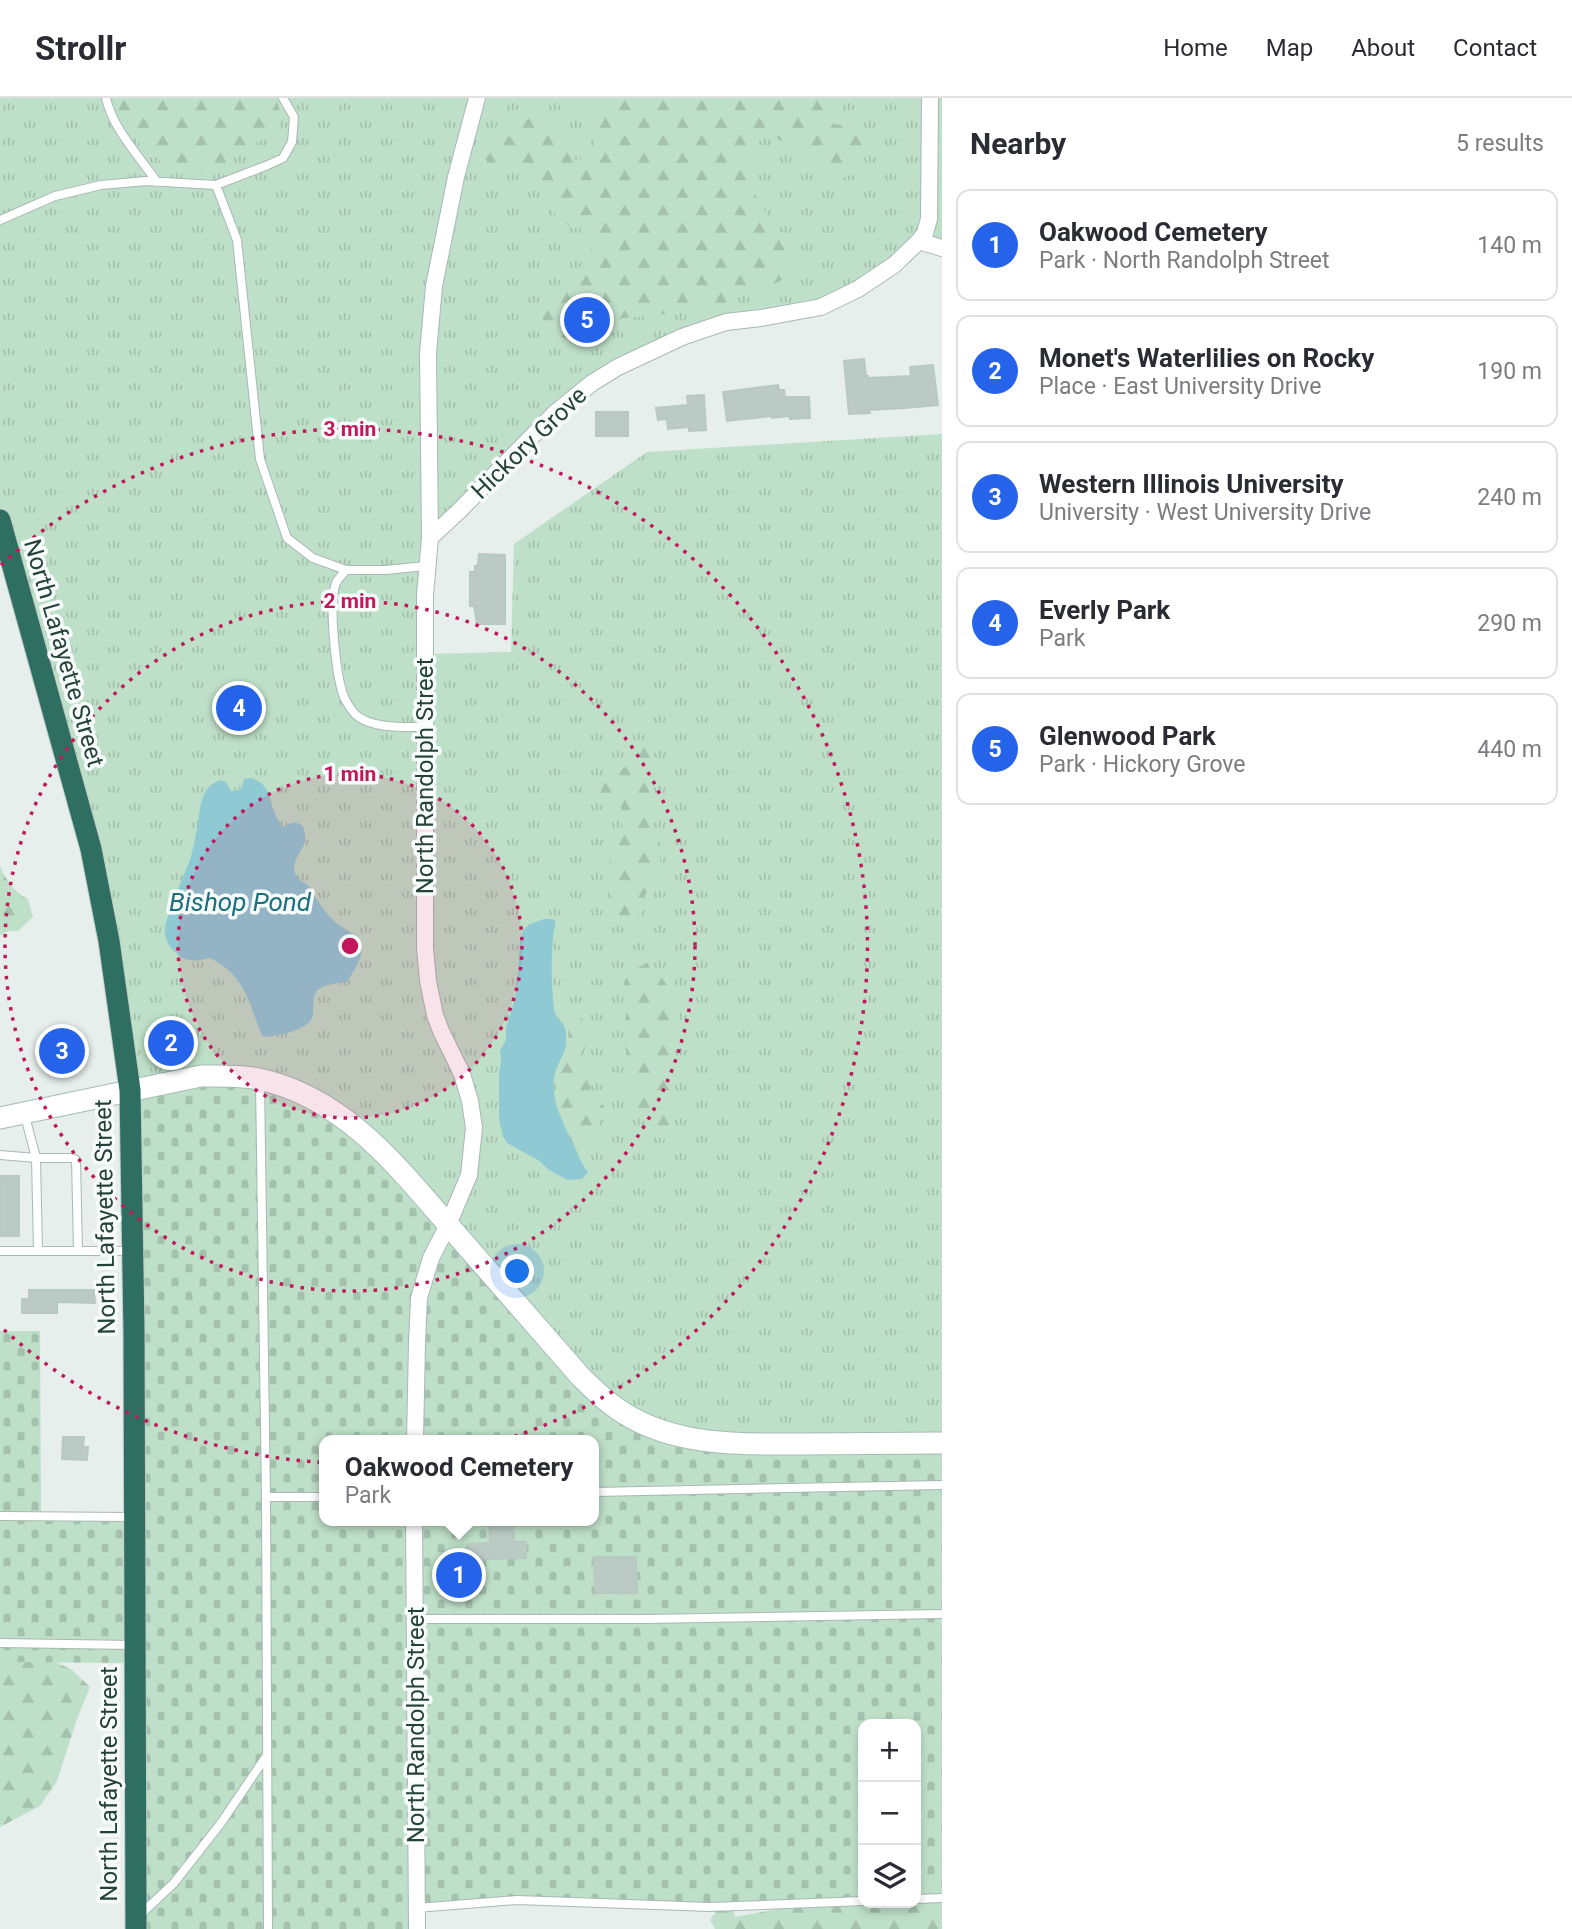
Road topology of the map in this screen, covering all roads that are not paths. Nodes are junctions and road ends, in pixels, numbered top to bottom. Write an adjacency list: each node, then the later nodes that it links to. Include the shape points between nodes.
1 (106, 98): 5 (lane, via 108,110)
2 (283, 98): 6 (lane, via 294,117 292,142 283,158)
3 (477, 98): 11 (street, North Randolph Street, via 433,286 428,353)
4 (930, 98): 8 (street, via 929,219)
5 (157, 182): 6 (lane); 7 (lane, via 101,185 55,195)
6 (216, 185): 13 (lane, via 237,240 260,458 278,513 287,538 313,558)
7 (0, 220)
8 (919, 242): 9 (street); 11 (street, Hickory Grove, via 876,277 821,307 726,322 618,367 555,413)
9 (942, 248)
10 (0, 520): 16 (highway, North Lafayette Street, via 91,849)
11 (430, 538): 12 (street, North Randolph Street)
12 (426, 566): 13 (lane); 14 (street, North Randolph Street)
13 (346, 570): 14 (lane, via 336,584 333,616 344,697 357,715 376,724)
14 (425, 727): 21 (street, North Randolph Street, via 428,981 441,1031 462,1074 474,1128 469,1175)
15 (260, 1080): 16 (main road, via 201,1076); 21 (main road, via 304,1095 351,1123 379,1147); 30 (lane)
16 (130, 1090): 17 (main road); 25 (highway, North Lafayette Street)
17 (24, 1113): 18 (main road); 20 (lane)
18 (0, 1118)
19 (0, 1155): 20 (lane)
20 (36, 1158): 23 (lane); 24 (lane, via 76,1160)
21 (448, 1225): 26 (street, North Randolph Street, via 431,1258 419,1298); 27 (main road, via 580,1376 613,1406 646,1424 681,1437 718,1443)
22 (0, 1251): 23 (lane)
23 (38, 1251): 24 (lane)
24 (78, 1251): 25 (lane)
25 (133, 1251): 33 (highway, North Lafayette Street)
26 (415, 1435)
27 (942, 1443)
28 (942, 1485): 29 (lane)
29 (599, 1492)
30 (266, 1497): 31 (lane); 39 (lane)
31 (319, 1497)
32 (0, 1516): 33 (lane)
33 (134, 1517): 38 (highway, North Lafayette Street)
34 (414, 1526): 36 (street, North Randolph Street)
35 (942, 1614): 36 (lane)
36 (415, 1619): 43 (street, North Randolph Street)
37 (0, 1643): 38 (lane)
38 (135, 1644): 44 (highway, North Lafayette Street)
39 (266, 1756): 44 (lane, via 221,1823); 45 (lane)
40 (942, 1898): 41 (lane)
41 (921, 1899)
42 (858, 1901): 43 (lane, via 710,1907 517,1900)
43 (416, 1908): 46 (street, North Randolph Street)
44 (136, 1924)
45 (268, 1929)
46 (417, 1929)

